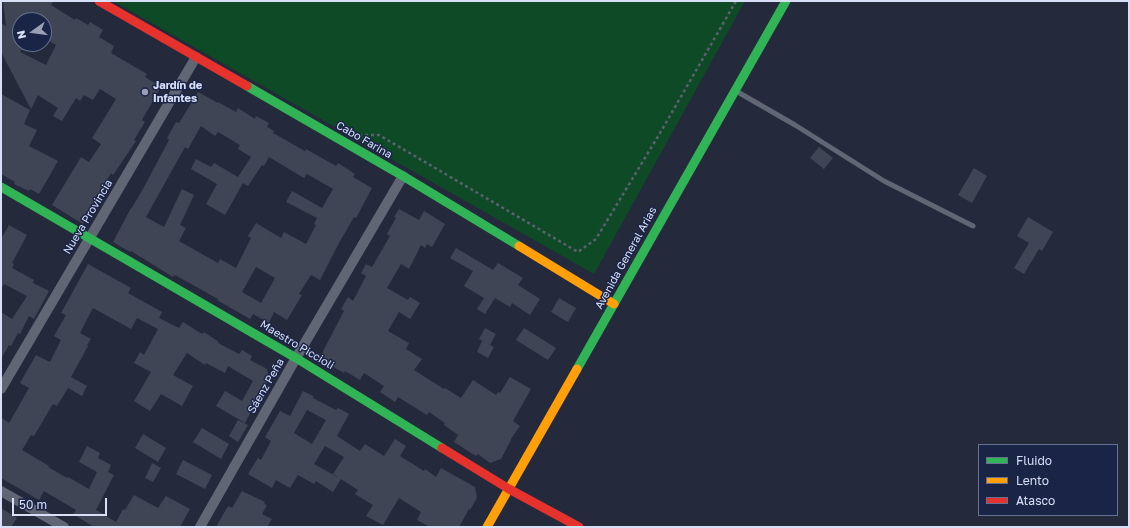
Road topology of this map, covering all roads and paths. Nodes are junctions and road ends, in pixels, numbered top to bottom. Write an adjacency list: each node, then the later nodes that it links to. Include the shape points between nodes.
1 (99, 1): 4 (street, Cabo Farina)
2 (736, 1): 6 (path, via 596,239 578,252 379,135)
3 (786, 1): 5 (street, Avenida General Arias)
4 (196, 57): 7 (street, Cabo Farina); 10 (street, Nueva Provincia)
5 (735, 90): 9 (lane, via 884,181); 11 (street, Avenida General Arias)
6 (357, 135)
7 (403, 176): 11 (street, Cabo Farina); 12 (street, Sáenz Peña)
8 (1, 187): 10 (street, Maestro Piccioli)
9 (973, 226)
10 (89, 238): 12 (street, Maestro Piccioli); 13 (street, Nueva Provincia)
11 (614, 304): 14 (street, Avenida General Arias)
12 (296, 358): 14 (street, Maestro Piccioli); 17 (street, Sáenz Peña)
13 (1, 389)
14 (509, 488): 18 (street, Avenida General Arias); 19 (street, Maestro Piccioli)
15 (1, 491): 16 (street)
16 (64, 527)
17 (200, 527)
18 (487, 527)
19 (579, 527)

